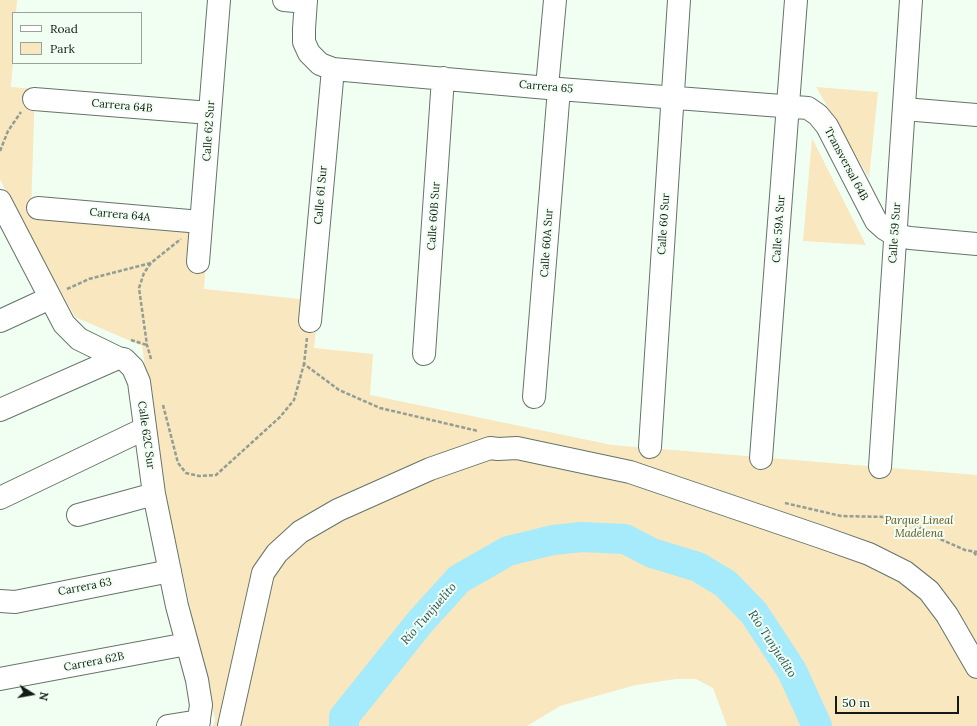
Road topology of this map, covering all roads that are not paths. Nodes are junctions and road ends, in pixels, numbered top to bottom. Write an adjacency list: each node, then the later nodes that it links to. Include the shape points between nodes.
1 (219, 0): 15 (street, Calle 62 Sur)
2 (284, 0): 7 (street)
3 (555, 0): 10 (street, Calle 60A Sur)
4 (679, 0): 11 (street, Calle 60 Sur)
5 (796, 0): 13 (street, Calle 59A Sur)
6 (911, 0): 14 (street, Calle 59 Sur)
7 (306, 1): 8 (street, Carrera 65, via 304,42 309,53 320,64)
8 (333, 69): 9 (street, Carrera 65); 26 (street, Calle 61 Sur)
9 (443, 78): 10 (street, Carrera 65); 27 (street, Calle 60B Sur)
10 (553, 88): 11 (street, Carrera 65); 29 (street, Calle 60A Sur)
11 (672, 97): 13 (street, Carrera 65); 32 (street, Calle 60 Sur)
12 (34, 99): 15 (street, Carrera 64B)
13 (788, 106): 21 (street, Transversal 64B, via 808,108 818,115 837,143 876,221); 33 (street, Calle 59A Sur)
14 (904, 109): 16 (street); 21 (street, Calle 59 Sur)
15 (210, 113): 19 (street, Calle 62 Sur)
16 (977, 115)
17 (0, 200): 20 (street, Calle 62C Sur)
18 (38, 208): 19 (street, Carrera 64A)
19 (201, 222): 23 (street, Calle 62 Sur)
20 (6, 225): 24 (street, Calle 62C Sur)
21 (895, 235): 22 (street); 34 (street, Calle 59 Sur)
22 (977, 244)
23 (198, 262)
24 (57, 294): 25 (street); 28 (street, Calle 62C Sur, via 64,324 79,339)
25 (0, 320)
26 (310, 322)
27 (424, 354)
28 (118, 358): 30 (street); 31 (street, Calle 62C Sur, via 134,368 139,382)
29 (534, 397)
30 (0, 410)
31 (144, 429): 35 (street, Calle 62C Sur); 36 (street)
32 (650, 447)
33 (761, 458)
34 (880, 467)
35 (154, 494): 37 (street); 38 (street, Calle 62C Sur)
36 (0, 498)
37 (78, 515)
38 (170, 571): 39 (street, Carrera 63, via 15,602); 40 (street, Calle 62C Sur)
39 (0, 601)
40 (187, 644): 42 (street, Carrera 62B); 43 (street, Calle 62C Sur, via 201,705)
41 (977, 667): 45 (street, via 947,615 929,591 905,572 868,554 630,472 517,448 490,448 430,469 338,510 300,532 277,553 263,573)
42 (0, 679)
43 (199, 723): 44 (street)
44 (168, 726)
45 (229, 726)

